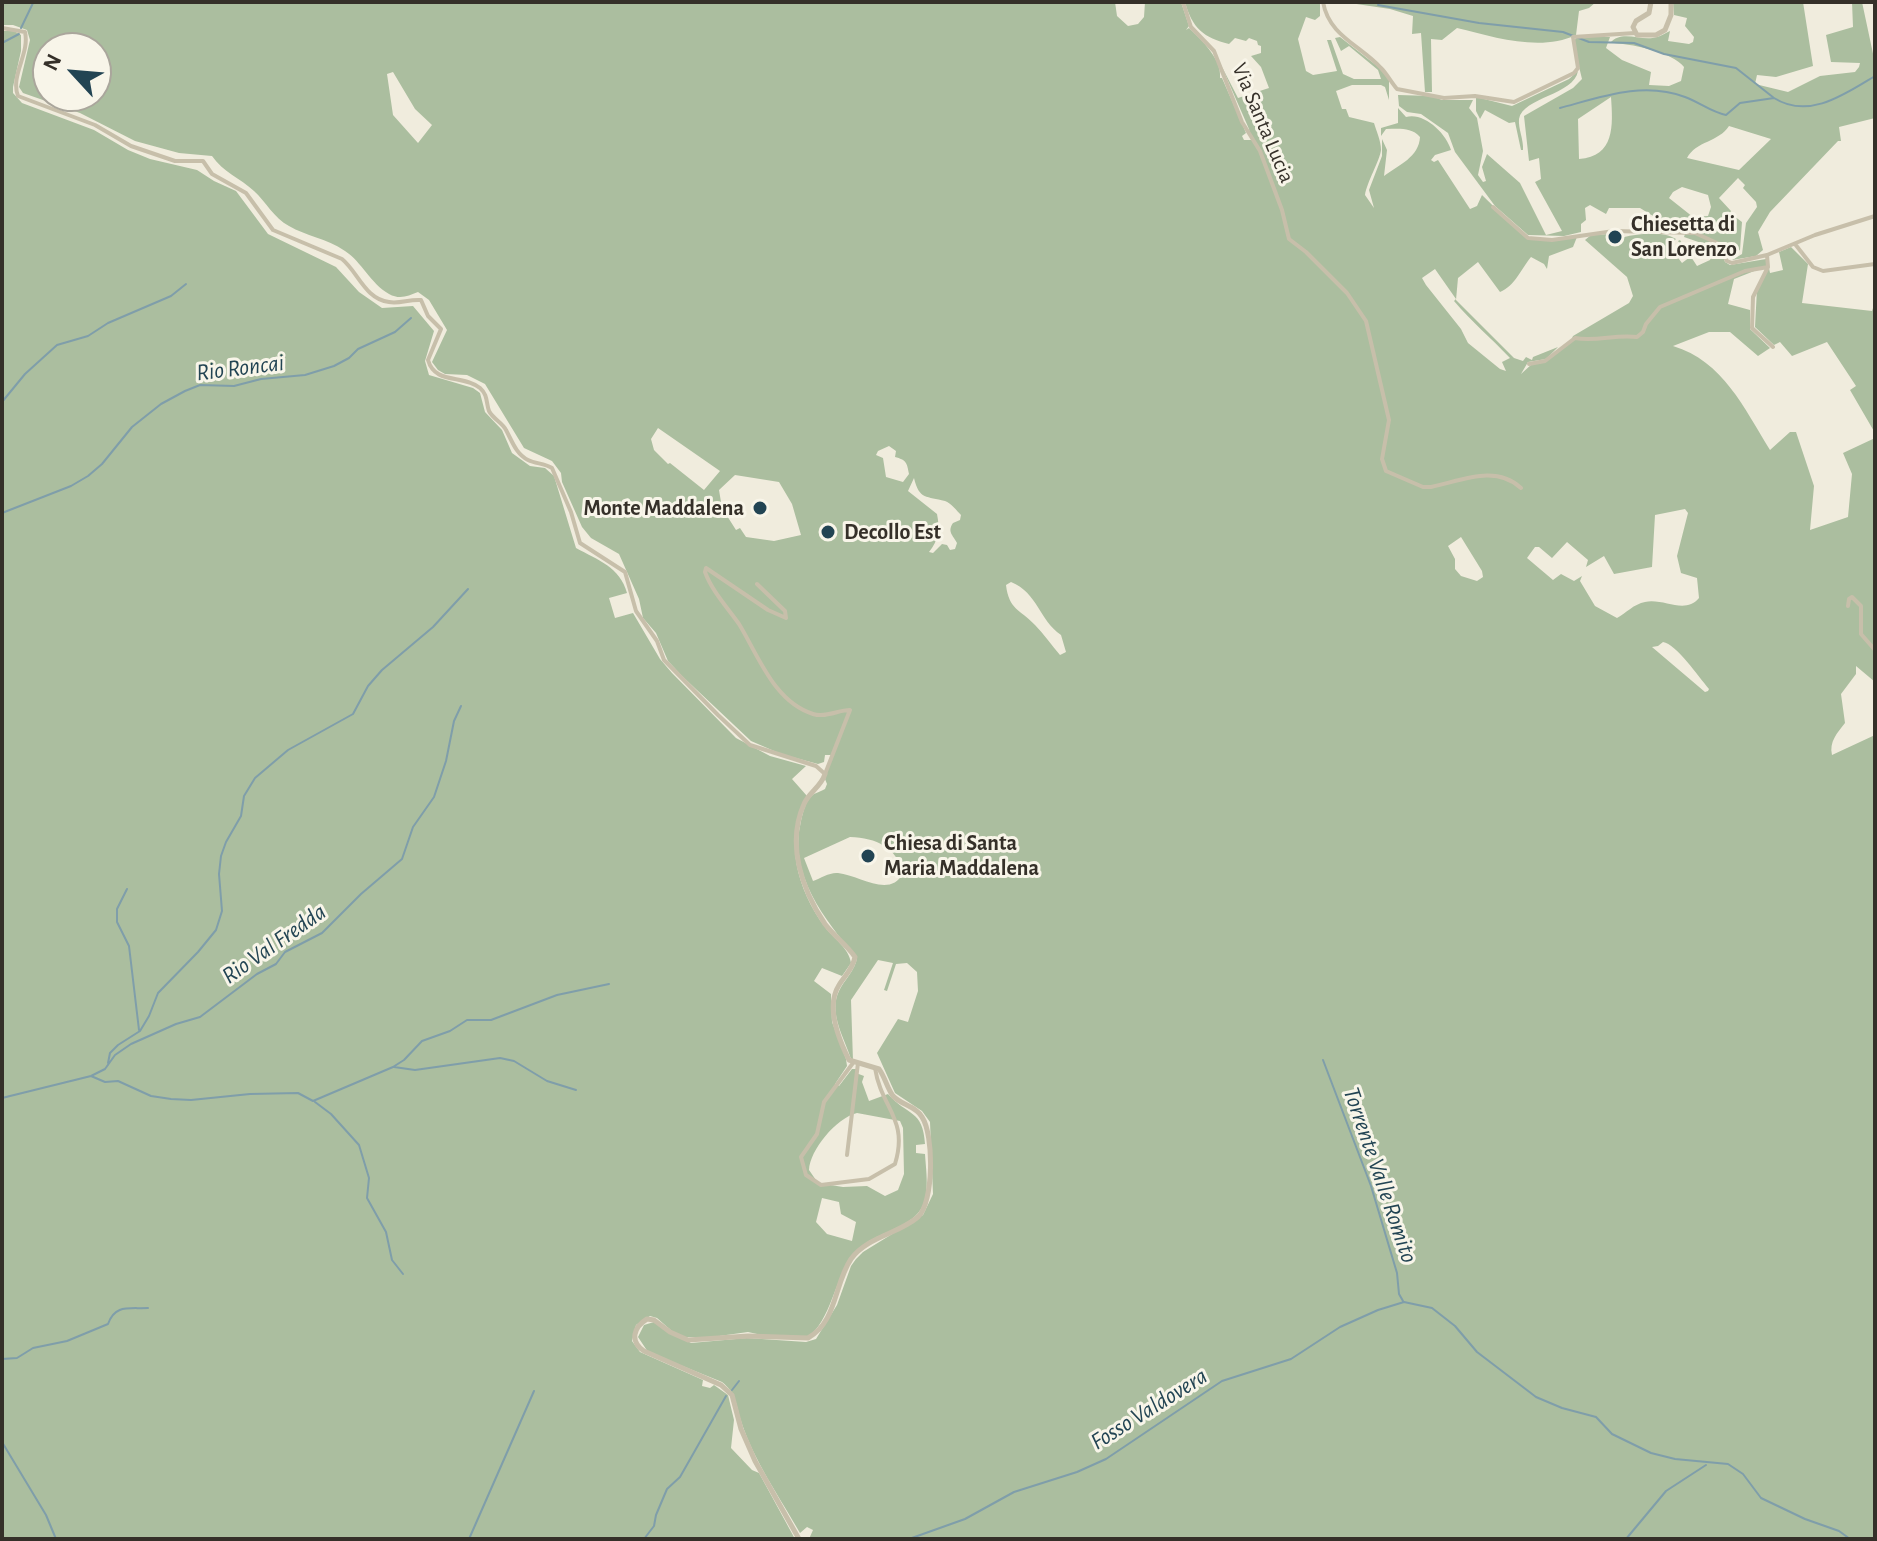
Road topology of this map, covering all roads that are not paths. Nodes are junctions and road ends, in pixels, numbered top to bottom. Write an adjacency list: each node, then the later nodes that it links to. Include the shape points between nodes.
1 (1183, 2): 15 (street, Via Santa Lucia, via 1191,27 1214,51 1242,122 1260,151 1289,239 1347,293 1366,321 1389,420 1382,459 1386,471 1423,487 1487,474 1508,477)
2 (1323, 2): 6 (street, via 1333,27 1382,68 1397,89 1444,98 1514,102 1574,73 1578,68 1573,37)
3 (1651, 2): 6 (street, via 1649,13 1634,24)
4 (1671, 2): 6 (street, via 1665,30 1651,36)
5 (2, 28): 19 (street, via 25,32 15,86 18,96 95,125 131,146 175,161 203,161 212,174 246,193 273,230 342,259 383,302 421,300 441,329 428,358 433,372 481,389 489,411 519,452 552,468 580,543 625,572 636,611 664,660 750,745 816,766)
6 (1635, 33)
7 (1493, 207): 10 (street, via 1528,238 1614,231 1695,233 1717,243 1732,263)
8 (1875, 216): 9 (street)
9 (1795, 244): 10 (street); 11 (street, via 1813,267 1823,271)
10 (1767, 255): 12 (street)
11 (1875, 264)
12 (1768, 267): 13 (street, via 1756,288 1752,328); 14 (street, via 1745,271 1660,307 1637,337 1575,338 1545,361)
13 (1773, 347)
14 (1529, 364)
15 (1521, 488)
16 (757, 584): 19 (street, via 787,617 706,568 784,695 813,714 850,711)
17 (1848, 606): 18 (street, via 1852,597 1861,606 1861,634)
18 (1875, 650)
19 (825, 774): 20 (street, via 803,806 796,852 817,909 855,957 834,1000 834,1016)
20 (856, 1063): 21 (street); 21 (street, via 824,1102 817,1134 801,1157 806,1175 821,1185 869,1179 895,1164 899,1129); 22 (street)
21 (875, 1068): 23 (street, via 894,1097 924,1121 929,1197 919,1216 856,1253 815,1334 798,1340 688,1340 647,1319 634,1335 644,1351 721,1385 732,1395 755,1461)
22 (847, 1155)
23 (799, 1539)

